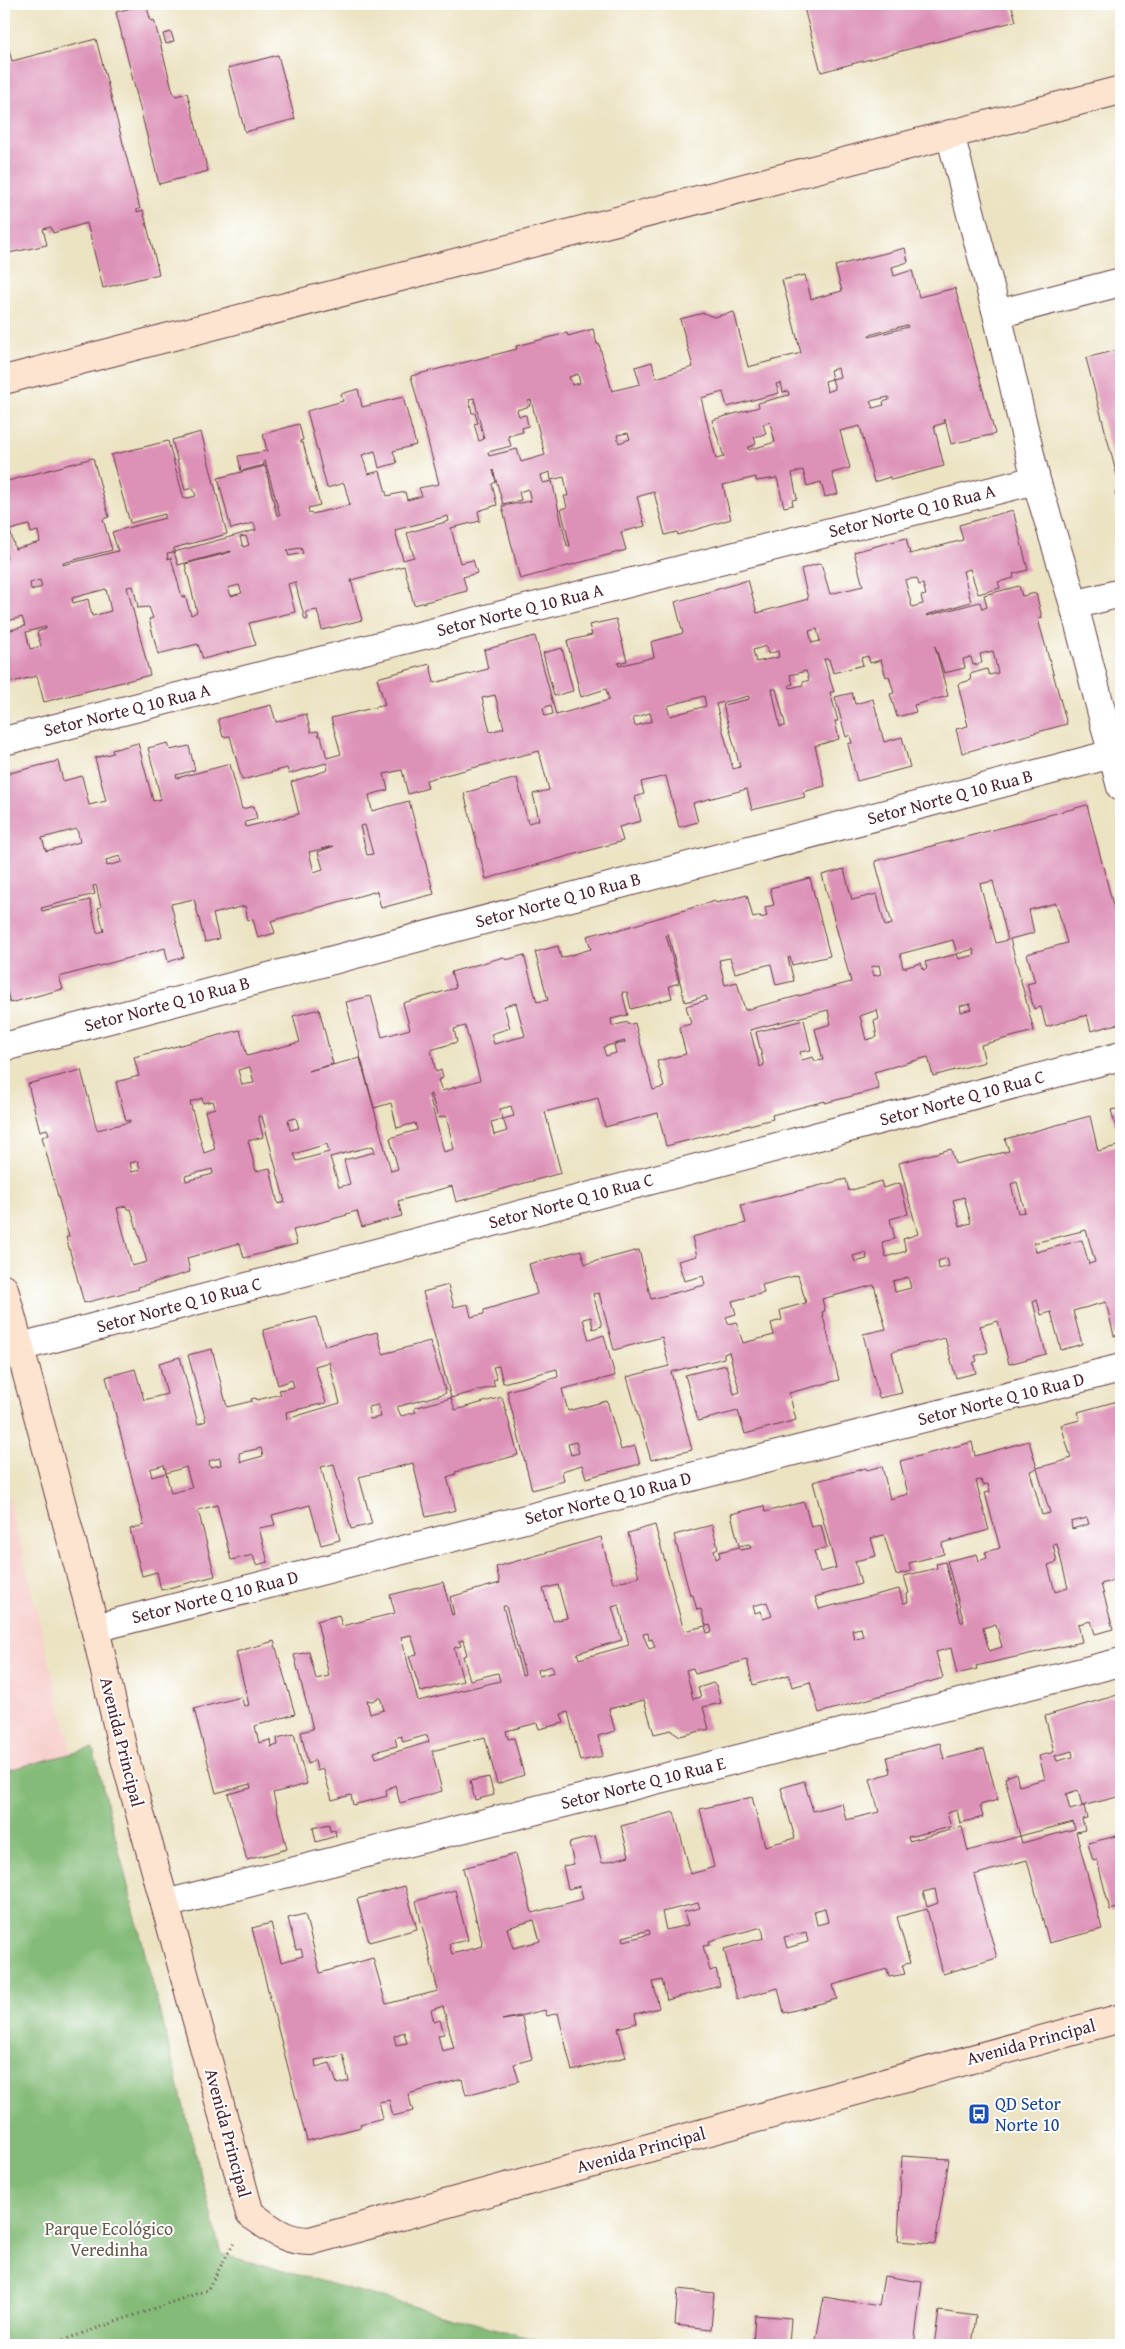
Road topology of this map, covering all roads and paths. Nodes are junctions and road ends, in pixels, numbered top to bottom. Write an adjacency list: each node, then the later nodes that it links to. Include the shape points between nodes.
1 (1121, 90): 2 (street)
2 (950, 134): 4 (street); 5 (street)
3 (1121, 282): 4 (street)
4 (997, 314): 6 (street)
5 (4, 380)
6 (1036, 480): 8 (street); 9 (street, Setor Norte Q 10 Rua A)
7 (1121, 593): 8 (street)
8 (1074, 605): 10 (street)
9 (4, 741)
10 (1112, 754): 11 (street); 12 (street, Setor Norte Q 10 Rua B)
11 (1121, 787)
12 (4, 1047)
13 (1121, 1056): 15 (street, Setor Norte Q 10 Rua C)
14 (4, 1289): 15 (street, Avenida Principal)
15 (20, 1347): 17 (street, Avenida Principal)
16 (1121, 1368): 17 (street, Setor Norte Q 10 Rua D)
17 (95, 1628): 19 (street, Avenida Principal, via 124,1755)
18 (1121, 1662): 19 (street, Setor Norte Q 10 Rua E)
19 (165, 1904): 21 (street, Avenida Principal)
20 (1121, 2018): 21 (street, Avenida Principal, via 310,2241 295,2241 281,2236)
21 (250, 2214): 22 (path, via 207,2290)
22 (49, 2345)

